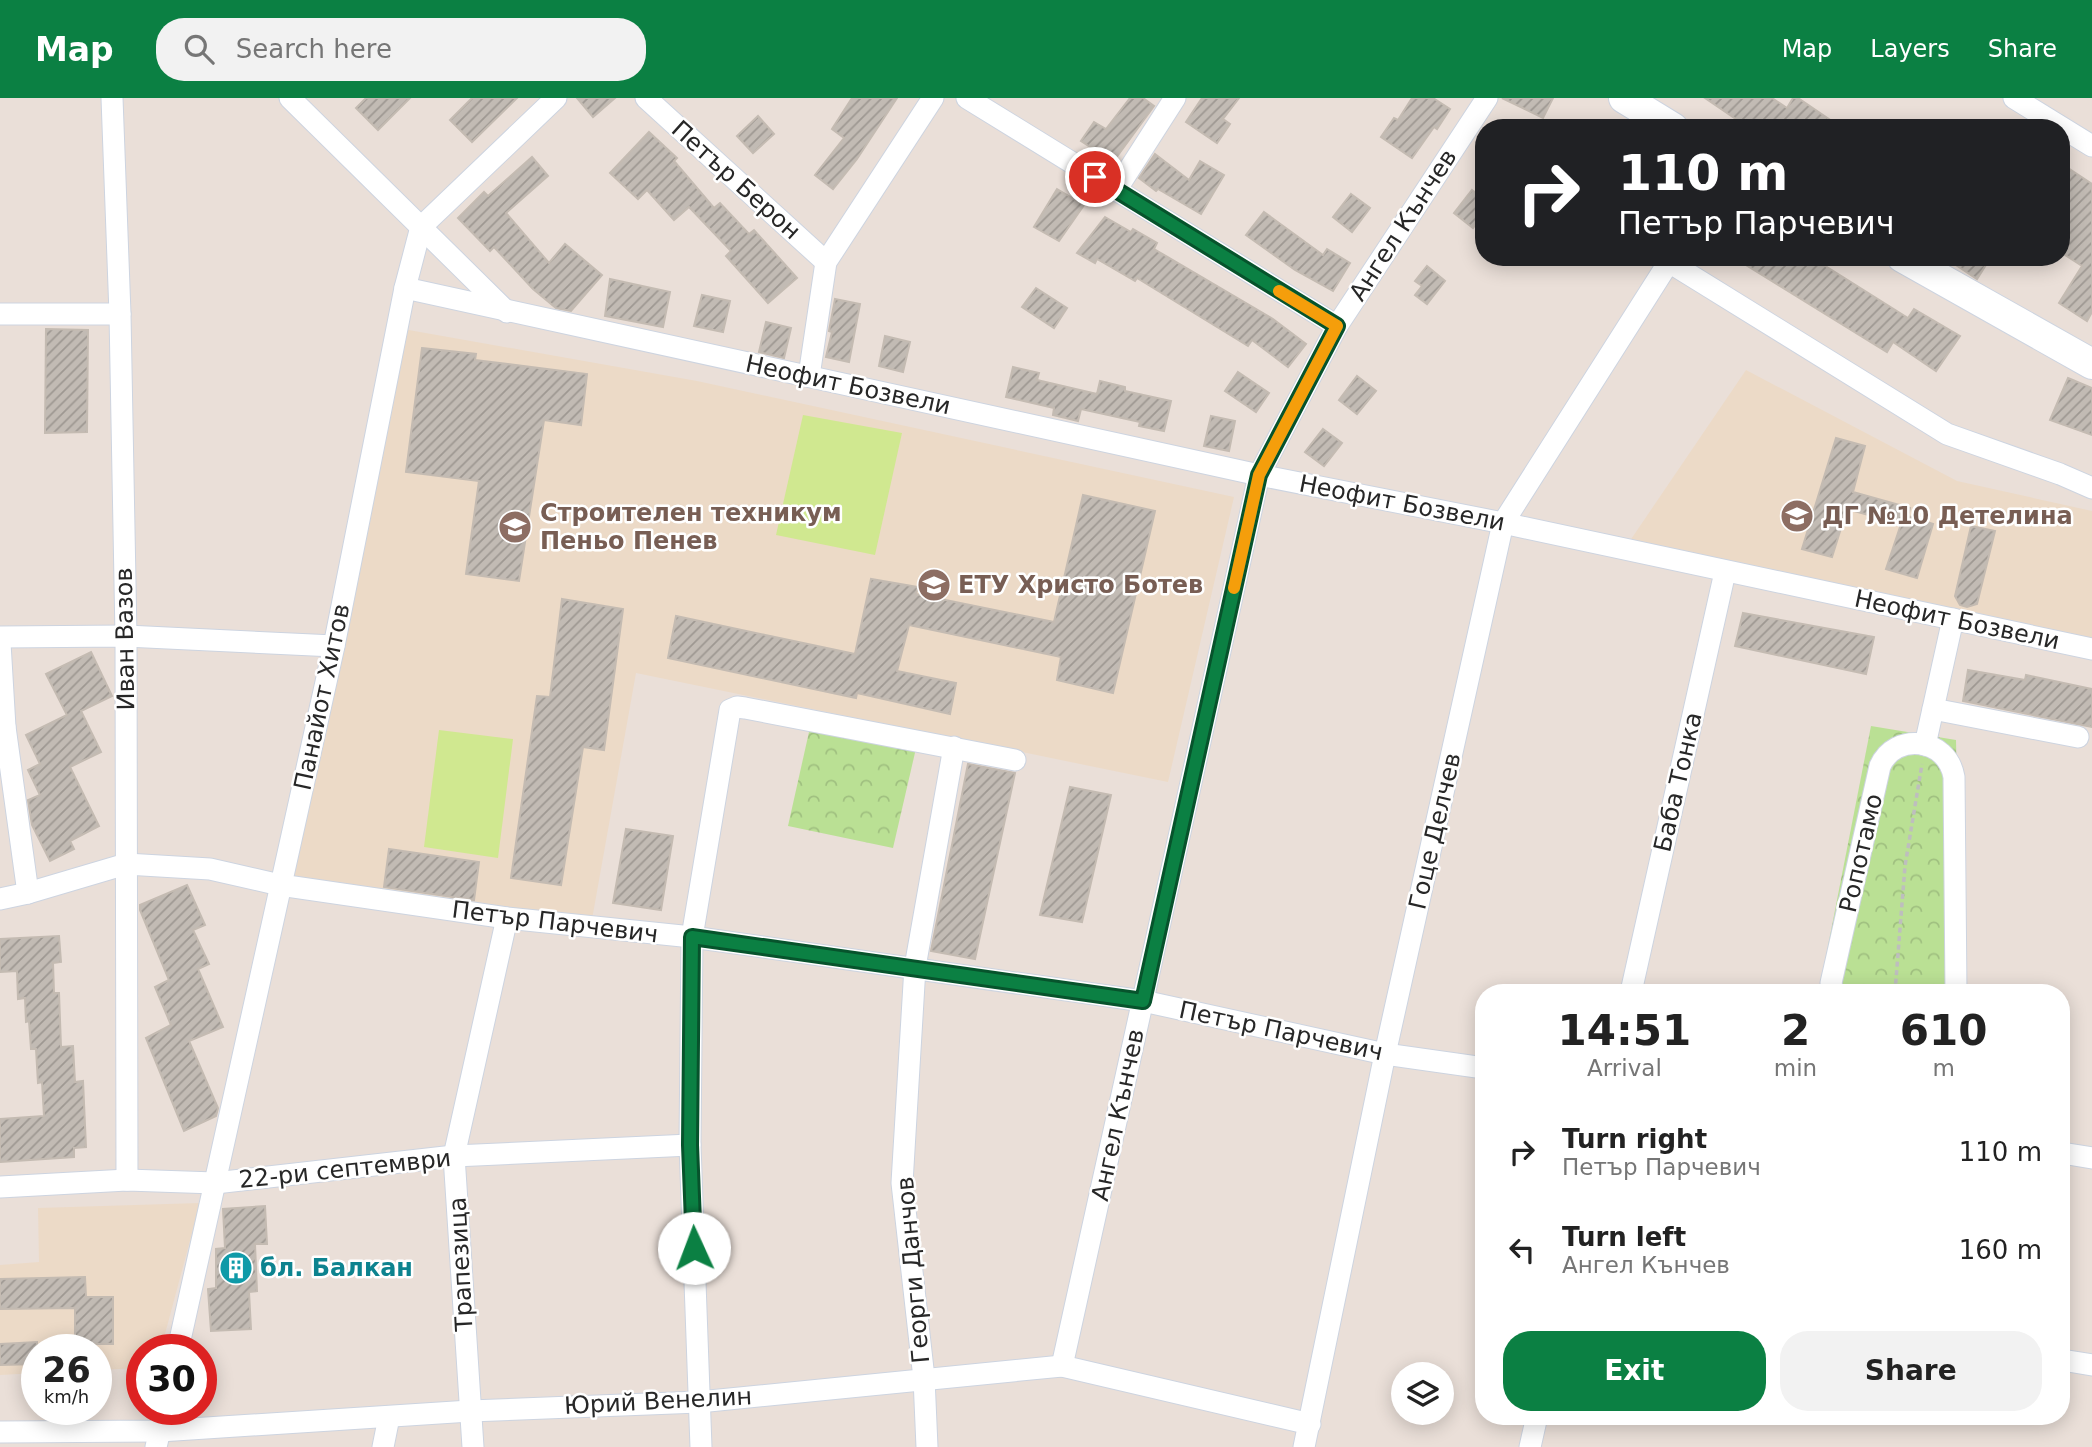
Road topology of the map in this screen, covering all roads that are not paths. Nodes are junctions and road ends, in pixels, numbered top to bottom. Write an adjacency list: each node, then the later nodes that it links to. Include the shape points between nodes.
1 (112, 98): 24 (street, Иван Вазов)
2 (290, 98): 16 (street)
3 (556, 98): 16 (street)
4 (646, 98): 17 (street, Петър Берон)
5 (933, 98): 17 (street)
6 (967, 98): 15 (street)
7 (1175, 98): 15 (street)
8 (1488, 98): 25 (street, Ангел Кънчев)
9 (1624, 98): 11 (main road)
10 (2014, 98): 12 (street)
11 (1658, 119)
12 (2048, 119)
13 (2070, 132): 14 (street)
14 (2092, 146)
15 (1116, 190): 25 (street)
16 (421, 227): 21 (street, Панайот Хитов); 22 (street)
17 (826, 262): 27 (street)
18 (1667, 266): 30 (street, Гоце Делчев)
19 (1681, 266): 29 (street, via 1947,434)
20 (1918, 266): 26 (main road)
21 (405, 288): 22 (street, Неофит Бозвели); 36 (street, Панайот Хитов)
22 (507, 312): 27 (street, Неофит Бозвели)
23 (0, 314): 24 (street)
24 (120, 314): 33 (street, Иван Вазов)
25 (1337, 326): 28 (street, Ангел Кънчев)
26 (2092, 364)
27 (809, 376): 28 (street, Неофит Бозвели)
28 (1259, 475): 30 (street, Неофит Бозвели); 54 (street, Ангел Кънчев)
29 (2092, 488)
30 (1503, 523): 31 (street, Неофит Бозвели); 55 (street, Гоце Делчев)
31 (1726, 572): 32 (street, Неофит Бозвели); 51 (street, Баба Тонка)
32 (1953, 619): 37 (street, Неофит Бозвели); 38 (street)
33 (126, 636): 34 (street); 36 (street); 44 (street, Иван Вазов)
34 (0, 637)
35 (0, 643): 39 (street)
36 (334, 646): 45 (street, Панайот Хитов)
37 (2092, 649)
38 (1933, 709): 40 (street); 41 (street)
39 (3, 728): 46 (street)
40 (2078, 737)
41 (1926, 745): 52 (street, Ропотамо, via 1897,748 1880,766); 53 (street, via 1942,752 1954,777)
42 (954, 747): 43 (street); 49 (street, via 745,708 730,710); 50 (street, Георги Данчов)
43 (1015, 760)
44 (126, 864): 45 (street, Петър Парчевич, via 210,869); 46 (street, Петър Парчевич); 61 (street, Иван Вазов)
45 (281, 885): 48 (street, Петър Парчевич); 62 (street, Панайот Хитов)
46 (28, 893): 47 (street, Петър Парчевич)
47 (0, 899)
48 (507, 918): 49 (street, Петър Парчевич); 59 (street, Трапезица)
49 (692, 937): 50 (street, Петър Парчевич); 57 (street)
50 (915, 967): 54 (street, Петър Парчевич); 68 (street, Георги Данчов, via 902,1183)
51 (1633, 984)
52 (1831, 984)
53 (1956, 984)
54 (1143, 1001): 55 (street, Петър Парчевич); 67 (street, Ангел Кънчев)
55 (1385, 1054): 56 (street, Петър Парчевич); 72 (street, Гоце Делчев)
56 (1475, 1067)
57 (690, 1145): 59 (street, 22-ри септември); 69 (street)
58 (2070, 1154): 60 (street)
59 (454, 1156): 62 (street, 22-ри септември); 70 (street, Трапезица)
60 (2092, 1158)
61 (127, 1180): 62 (street, 22-ри септември); 63 (street, 22-ри септември)
62 (215, 1184): 64 (street, Панайот Хитов)
63 (0, 1187)
64 (181, 1334)
65 (2070, 1361): 66 (street)
66 (2092, 1365)
67 (1062, 1366): 68 (street, Юрий Венелин); 72 (street, Юрий Венелин)
68 (924, 1378): 69 (street, Юрий Венелин); 79 (street, Георги Данчов)
69 (699, 1402): 70 (street, Юрий Венелин); 78 (street)
70 (470, 1411): 71 (street, Юрий Венелин); 77 (street, Трапезица)
71 (390, 1417): 75 (street, Юрий Венелин); 76 (street)
72 (1310, 1424): 80 (street, Гоце Делчев)
73 (1535, 1425): 81 (street)
74 (0, 1432): 75 (street, Юрий Венелин)
75 (158, 1439)
76 (383, 1447)
77 (473, 1447)
78 (701, 1447)
79 (927, 1447)
80 (1304, 1447)
81 (1530, 1447)

